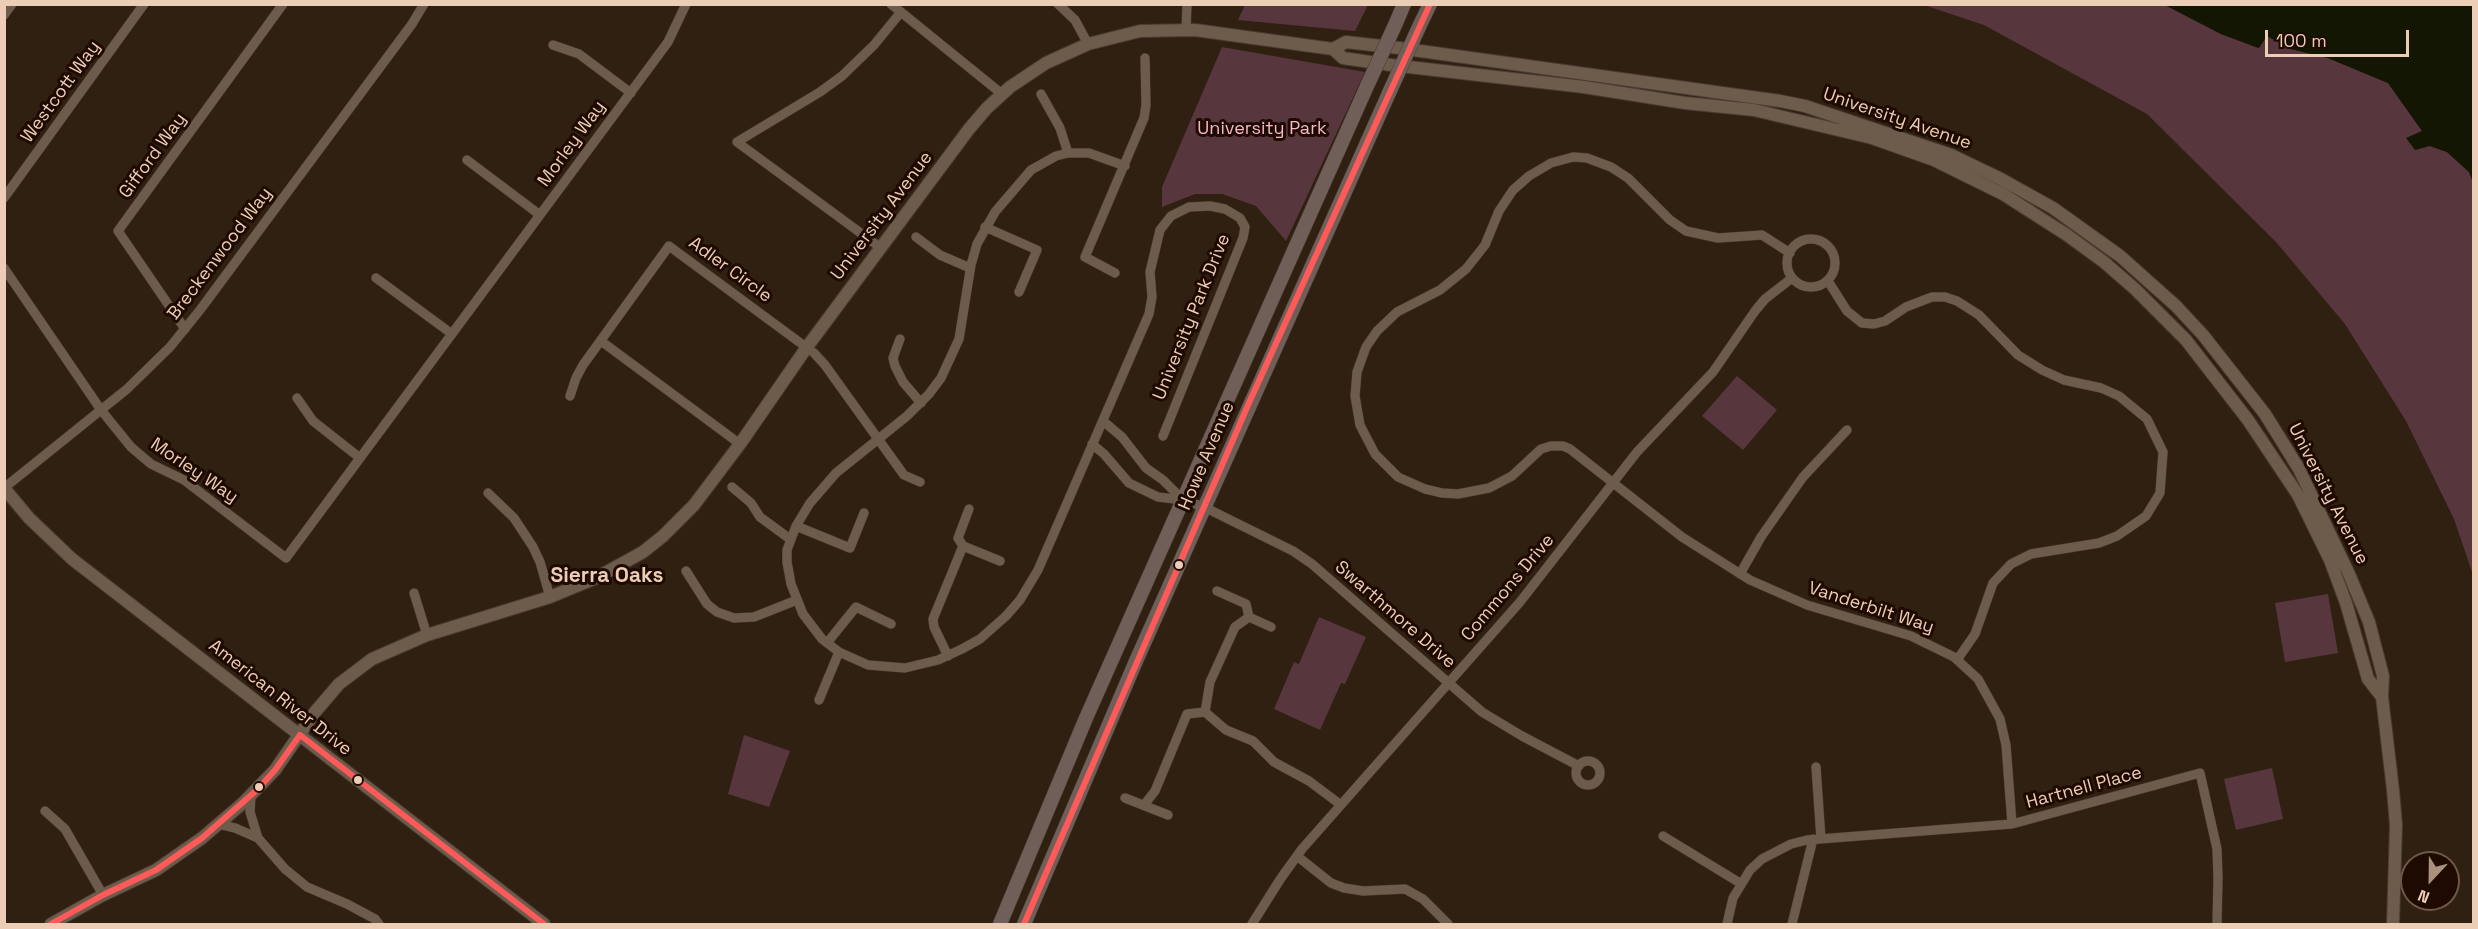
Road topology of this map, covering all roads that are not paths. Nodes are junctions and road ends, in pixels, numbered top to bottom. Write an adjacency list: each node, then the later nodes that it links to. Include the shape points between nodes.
1 (12, 4): 12 (street)
2 (144, 4): 24 (street, Westcott Way)
3 (283, 4): 37 (street, Gifford Way, via 118,231)
4 (424, 4): 37 (street, Breckenwood Way)
5 (686, 4): 18 (street, Morley Way, via 668,42)
6 (891, 4): 11 (street)
7 (1058, 4): 14 (street, via 1075,20)
8 (1404, 4): 58 (main road, Howe Avenue, bridge)
9 (1430, 4): 59 (main road, Howe Avenue, bridge)
10 (1187, 6): 13 (street)
11 (901, 12): 19 (street); 28 (street, via 842,76 737,142)
12 (4, 15)
13 (1186, 29): 14 (street, University Avenue, via 1140,31); 16 (street, University Avenue)
14 (1088, 44): 19 (street, University Avenue, via 1046,63)
15 (554, 45): 18 (street, Morley Way, via 579,54)
16 (1333, 49): 81 (street, University Avenue, via 1343,58 1363,61 1791,117 1910,151 2003,194 2094,255 2143,296 2186,340 2248,420 2298,495 2330,560 2368,680); 81 (street, University Avenue, via 1346,42 1399,48 1793,103 1951,155 2053,208 2120,256 2176,306 2265,414 2299,469 2365,613 2383,676)
17 (1145, 58): 23 (street, via 1144,118)
18 (631, 93): 25 (street, Morley Way)
19 (1002, 94): 28 (street, University Avenue, via 969,129)
20 (1041, 94): 21 (street, via 1060,128)
21 (1068, 153): 23 (street, University Park Drive, via 1096,154); 26 (street, University Park Drive, via 1031,170)
22 (467, 160): 25 (street, Morley Way)
23 (1125, 166): 32 (street, via 1085,257)
24 (4, 198)
25 (540, 215): 38 (street, Morley Way)
26 (985, 227): 31 (street, University Park Drive); 36 (street, via 1037,250)
27 (916, 237): 31 (street, via 940,255)
28 (880, 248): 41 (street, University Avenue)
29 (1790, 253): 34 (street, via 1787,266); 35 (street, via 1794,246 1809,240 1825,244 1835,258); 54 (street, Vanderbilt Way, via 1762,234 1718,238 1694,234 1670,220 1621,172 1587,158 1562,159 1529,176 1513,190 1485,245 1466,270 1440,290 1397,312 1370,340 1357,372 1357,414 1375,453 1409,483 1442,493 1476,492 1512,476 1541,449 1559,446 1570,449)
30 (4, 268): 45 (street, Morley Way)
31 (970, 268): 44 (street, University Park Drive, via 959,339 941,378)
32 (1115, 273)
33 (376, 278): 38 (street)
34 (1792, 278): 35 (street, via 1809,287); 54 (street, Commons Drive, via 1765,299 1713,372)
35 (1828, 281): 79 (street, via 1847,311 1862,323 1885,321 1932,297 1957,301 1979,315 2018,355 2042,370 2119,396 2147,419 2163,452 2160,493 2146,516 2099,543 2031,554 2011,564 1993,583 1975,634)
36 (1019, 292)
37 (185, 329): 45 (street, Breckenwood Way, via 146,371)
38 (452, 334): 52 (street, Morley Way)
39 (900, 339): 44 (street, via 895,366)
40 (601, 341): 41 (street, Adler Circle, via 669,246); 42 (street, Adler Circle, via 576,378); 50 (street)
41 (807, 347): 49 (street, via 825,365); 50 (street, University Avenue)
42 (570, 396)
43 (297, 398): 52 (street, via 312,421)
44 (921, 403): 49 (street, University Park Drive)
45 (101, 410): 52 (street, Morley Way, via 145,460 184,480 286,558); 56 (street, Breckenwood Way)
46 (1103, 421): 48 (street, University Park Drive, via 1149,314 1150,272 1160,230 1172,216 1189,207 1225,209 1240,218 1245,227 1243,238); 51 (street, University Park Drive); 58 (street, via 1122,437 1146,468)
47 (1847, 430): 67 (street, via 1803,477)
48 (1163, 435)
49 (878, 439): 53 (street, via 904,474); 62 (street, University Park Drive, via 836,473)
50 (740, 444): 70 (street, University Avenue, via 694,505 663,536 614,570)
51 (1092, 444): 58 (street, via 1129,483 1158,496); 78 (street, University Park Drive, via 1038,570 1020,600 980,639)
52 (360, 458)
53 (920, 482)
54 (1612, 482): 67 (street, Vanderbilt Way, via 1682,537); 80 (street, Commons Drive, via 1549,567)
55 (732, 487): 63 (street, via 752,503 760,517)
56 (4, 488): 84 (street, American River Drive, via 72,559)
57 (488, 493): 70 (street, via 529,539)
58 (1183, 500): 59 (street, Swarthmore Drive); 104 (main road, Howe Avenue)
59 (1204, 507): 80 (street, Swarthmore Drive, via 1280,543 1312,564); 105 (main road, Howe Avenue)
60 (969, 509): 64 (street, via 958,538)
61 (864, 513): 62 (street, via 850,548)
62 (796, 526): 63 (street, University Park Drive)
63 (790, 539): 71 (street, University Park Drive, via 788,576)
64 (963, 546): 65 (street); 78 (street, via 933,619)
65 (1000, 561)
66 (686, 571): 71 (street, via 707,604 724,616 753,617)
67 (1740, 574): 79 (street, Vanderbilt Way, via 1807,605 1911,636)
68 (1217, 591): 72 (street, via 1246,604)
69 (414, 593): 75 (street)
70 (550, 597): 75 (street, University Avenue)
71 (797, 600): 76 (street, University Park Drive, via 811,626)
72 (1249, 617): 74 (street); 83 (street, via 1235,627 1210,682)
73 (891, 624): 76 (street, via 856,607)
74 (1271, 627)
75 (427, 635): 84 (street, University Avenue, via 372,659 339,684)
76 (827, 643): 77 (street, University Park Drive)
77 (839, 652): 78 (street, University Park Drive, via 886,668 921,666); 82 (street)
78 (948, 656)
79 (1957, 660): 94 (street, Vanderbilt Way, via 1982,684 2000,719 2006,745)
80 (1449, 683): 85 (street, Swarthmore Drive, via 1499,723); 90 (street, Commons Drive)
81 (2382, 697): 111 (street, University Avenue, via 2396,825)
82 (819, 700)
83 (1205, 712): 89 (street, via 1187,714 1155,791); 90 (street, via 1226,730 1253,741 1274,762)
84 (300, 735): 87 (street, University Avenue); 103 (street, American River Drive)
85 (1579, 766)
86 (1816, 767): 97 (street)
87 (251, 796): 93 (street, University Avenue); 96 (street, via 250,812)
88 (1125, 798): 89 (street)
89 (1144, 805): 92 (street)
90 (1341, 805): 98 (street, Commons Drive)
91 (45, 811): 100 (street, via 65,829)
92 (1168, 815)
93 (218, 824): 96 (street); 100 (street, University Avenue, via 156,870)
94 (2012, 824): 97 (street, Hartnell Place); 110 (street, Hartnell Place, via 2200,773 2217,849)
95 (1663, 836): 99 (street)
96 (258, 838): 102 (street, via 307,887)
97 (1817, 839): 99 (street, Hartnell Place, via 1776,850 1756,864); 109 (street)
98 (1297, 856): 106 (street, Commons Drive); 107 (street, via 1331,883 1344,888 1405,889 1423,899)
99 (1740, 883): 108 (street, Hartnell Place)
100 (103, 895): 101 (street, University Avenue)
101 (51, 924)
102 (379, 924)
103 (544, 924)
104 (1000, 924)
105 (1024, 924)
106 (1252, 924)
107 (1448, 924)
108 (1727, 924)
109 (1792, 924)
110 (2217, 924)
111 (2393, 924)

